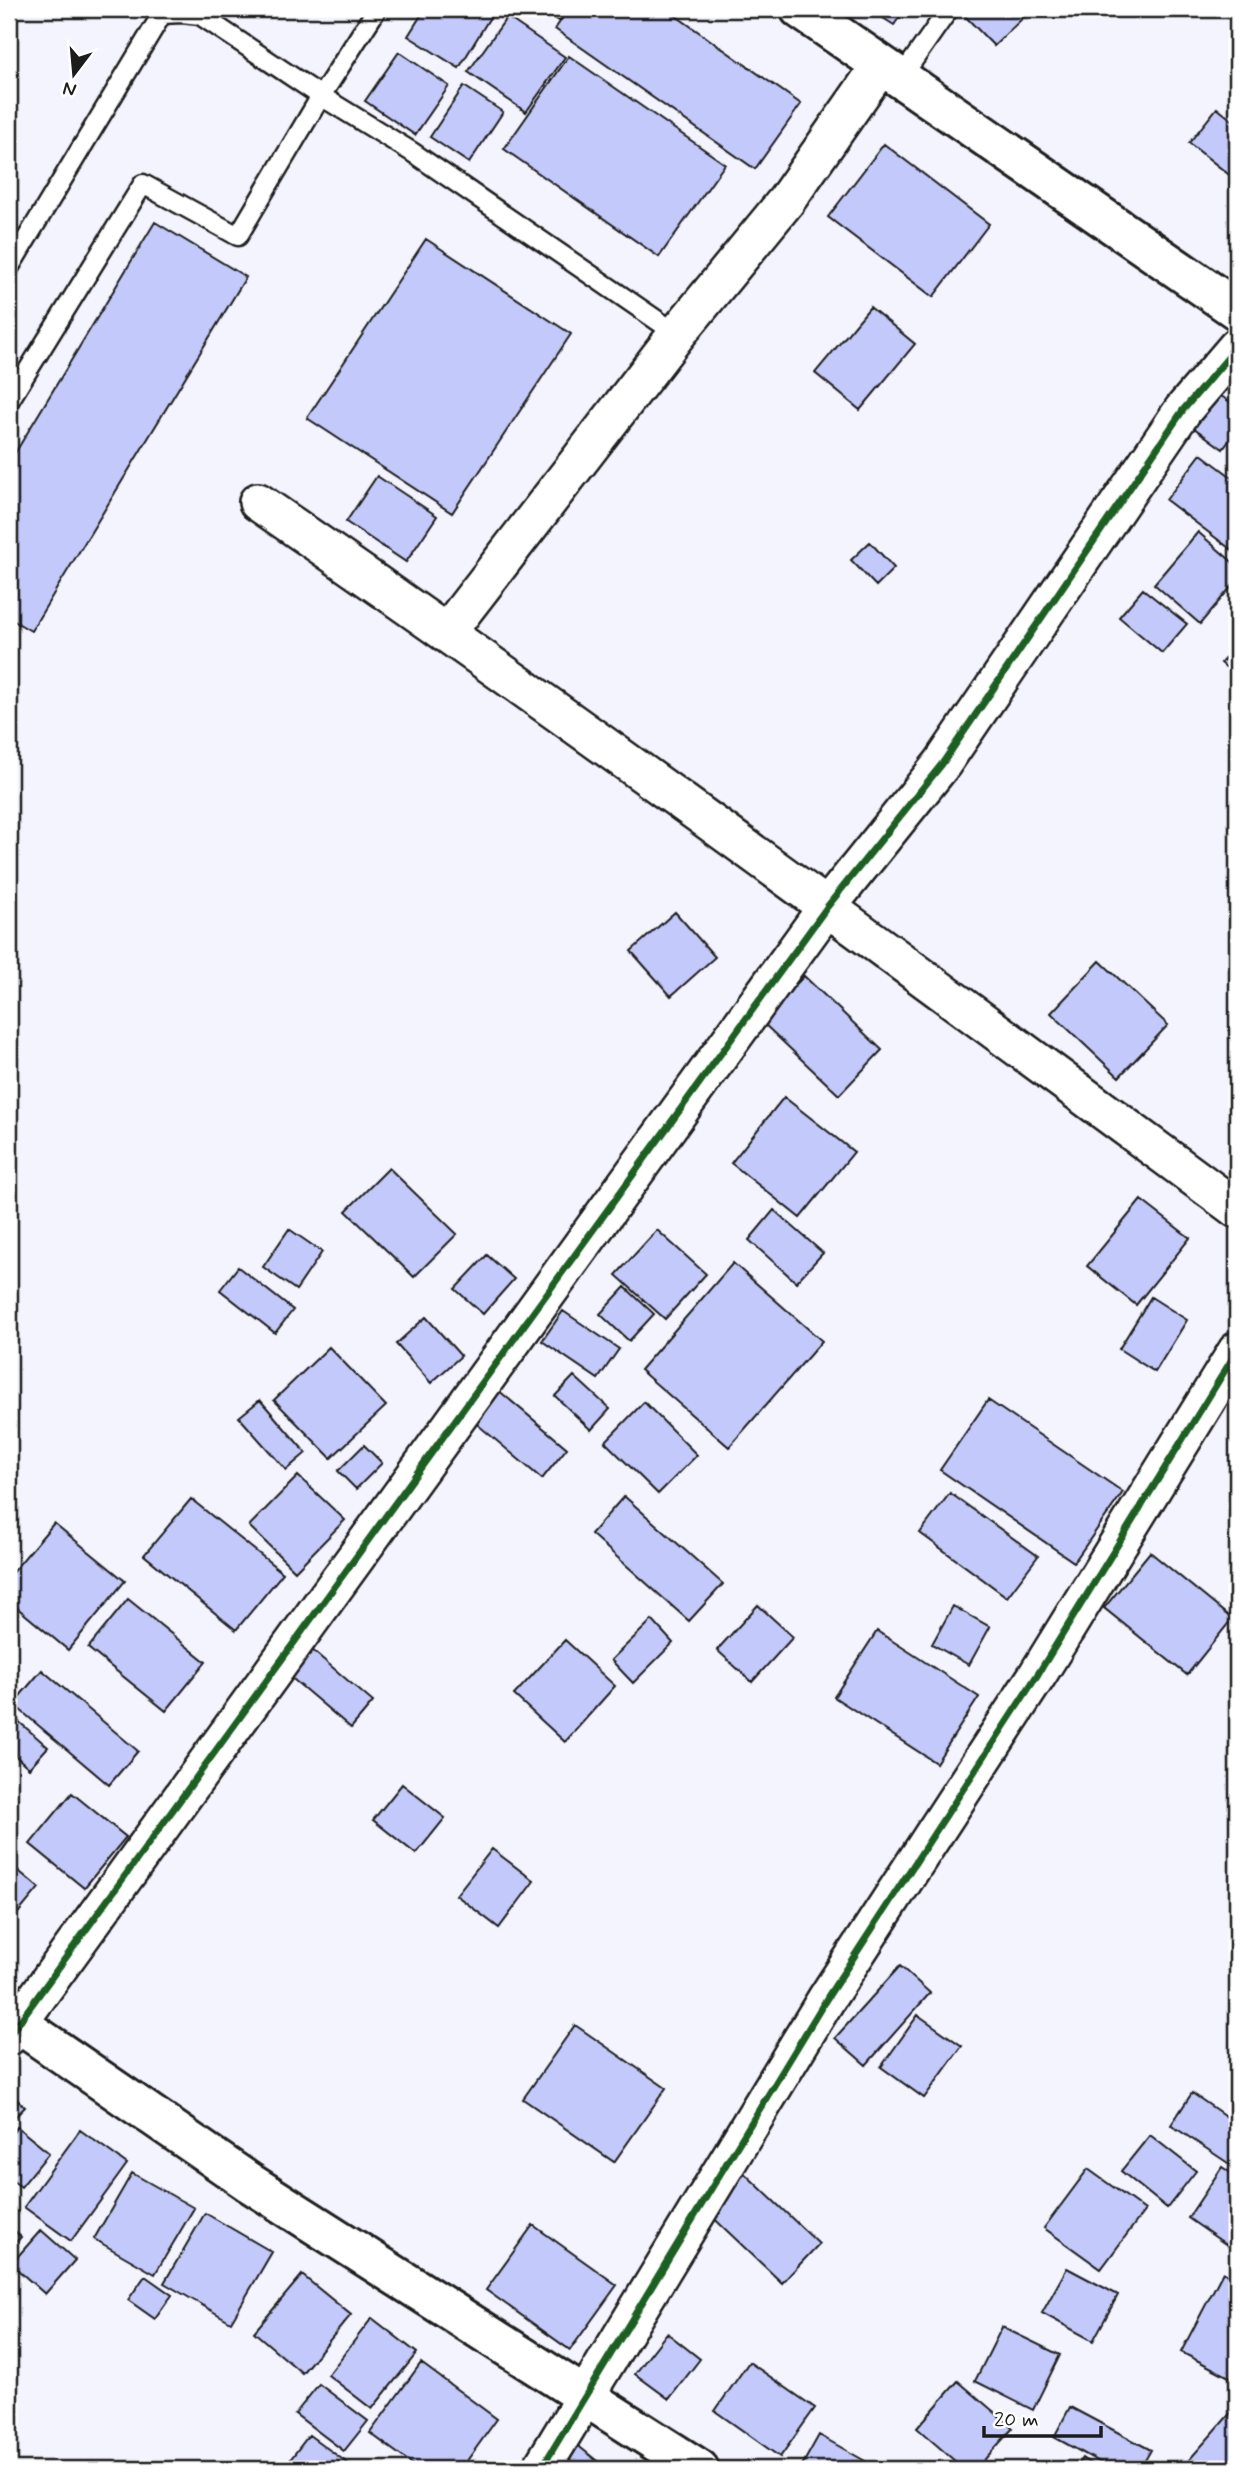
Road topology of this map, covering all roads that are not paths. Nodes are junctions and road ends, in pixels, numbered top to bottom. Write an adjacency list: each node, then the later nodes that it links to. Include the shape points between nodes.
1 (377, 9): 5 (lane)
2 (949, 9): 4 (lane)
3 (821, 15): 4 (street)
4 (890, 72): 7 (street); 8 (street)
5 (321, 96): 6 (lane, via 201,15 162,14); 8 (lane, via 412,152); 10 (lane, via 238,236 143,184)
6 (9, 268)
7 (1237, 310)
8 (677, 334): 12 (street)
9 (1237, 347): 13 (street, via 1183,410 942,764)
10 (9, 401)
11 (258, 502): 12 (street)
12 (447, 632): 13 (street)
13 (827, 907): 14 (street); 16 (street)
14 (1237, 1209)
15 (1237, 1352): 17 (street, via 1038,1674 827,1998)
16 (12, 2026): 17 (street)
17 (584, 2397): 18 (street); 19 (street)
18 (541, 2469)
19 (699, 2469)

